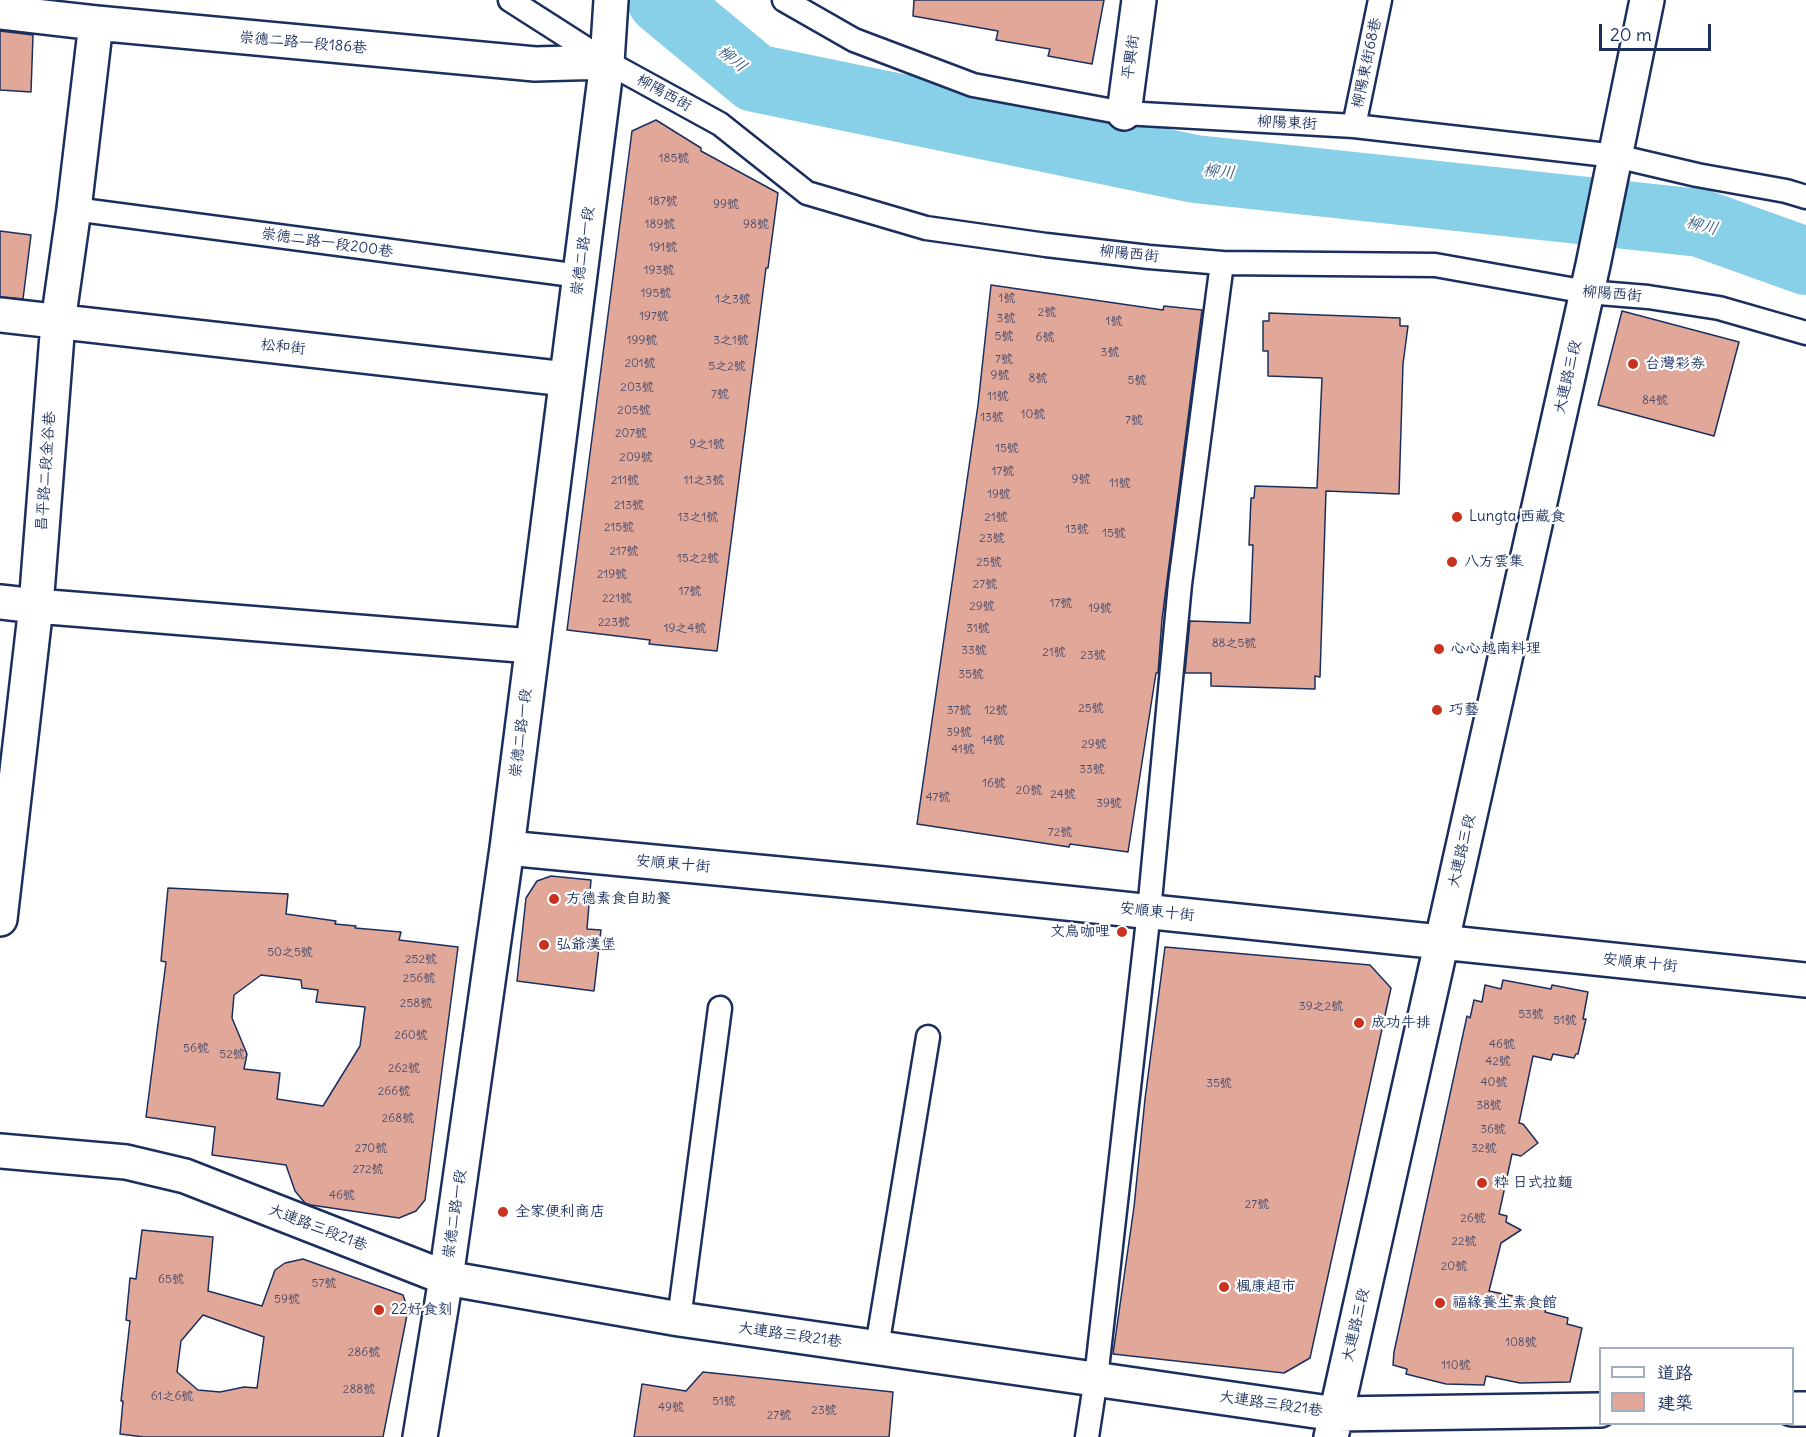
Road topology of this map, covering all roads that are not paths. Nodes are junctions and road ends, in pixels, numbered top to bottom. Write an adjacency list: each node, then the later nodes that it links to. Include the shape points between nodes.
1 (510, 0): 9 (lane, 柳陽西街)
2 (784, 0): 10 (lane, 柳陽東街, via 854,40 973,85)
3 (1139, 0): 10 (street, 平興街)
4 (1380, 0): 11 (lane, 柳陽東街68巷)
5 (1647, 0): 12 (street)
6 (0, 12): 8 (street, 崇德二路一段186巷)
7 (610, 13): 9 (street, 崇德二路一段)
8 (96, 23): 9 (street, 崇德二路一段186巷, via 535,64); 14 (street, 昌平路二段金谷巷)
9 (607, 62): 15 (lane, 柳陽西街, via 720,124 807,193 926,228); 16 (street, 崇德二路一段)
10 (1124, 113): 11 (lane, 柳陽東街)
11 (1354, 126): 12 (lane, 柳陽東街)
12 (1615, 163): 13 (lane, 柳陽東街); 17 (street, 大連路三段)
13 (1806, 197)
14 (74, 209): 16 (lane, 崇德二路一段200巷); 19 (street, 昌平路二段金谷巷)
15 (1222, 263): 17 (lane, 柳陽西街, via 1435,265); 26 (lane, via 1180,584)
16 (580, 276): 21 (street, 崇德二路一段)
17 (1590, 279): 20 (lane, 柳陽西街, via 1648,297 1719,308); 28 (street, 大連路三段)
18 (0, 315): 19 (street, 松和街)
19 (57, 322): 21 (street, 松和街); 23 (street, 昌平路二段金谷巷)
20 (1806, 333)
21 (566, 379): 24 (street, 崇德二路一段)
22 (0, 602): 23 (street)
23 (36, 606): 24 (street); 27 (street, 昌平路二段金谷巷)
24 (532, 646): 25 (street, 崇德二路一段)
25 (507, 848): 26 (street, 安順東十街); 33 (street, 崇德二路一段)
26 (1149, 911): 28 (street, 安順東十街); 36 (lane)
27 (0, 920)
28 (1442, 941): 29 (street, 安順東十街); 38 (street, 大連路三段)
29 (1806, 980)
30 (720, 1008): 34 (lane)
31 (928, 1037): 35 (lane)
32 (0, 1150): 33 (street, 大連路三段21巷, via 126,1162 185,1176)
33 (446, 1278): 34 (street, 大連路三段21巷); 39 (street, 崇德二路一段)
34 (680, 1319): 35 (street, 大連路三段21巷)
35 (877, 1347): 36 (street, 大連路三段21巷)
36 (1096, 1378): 38 (street, 大連路三段21巷); 40 (lane)
37 (1599, 1410): 38 (street, 大連路三段21巷)
38 (1334, 1426)
39 (420, 1437)
40 (1087, 1437)

